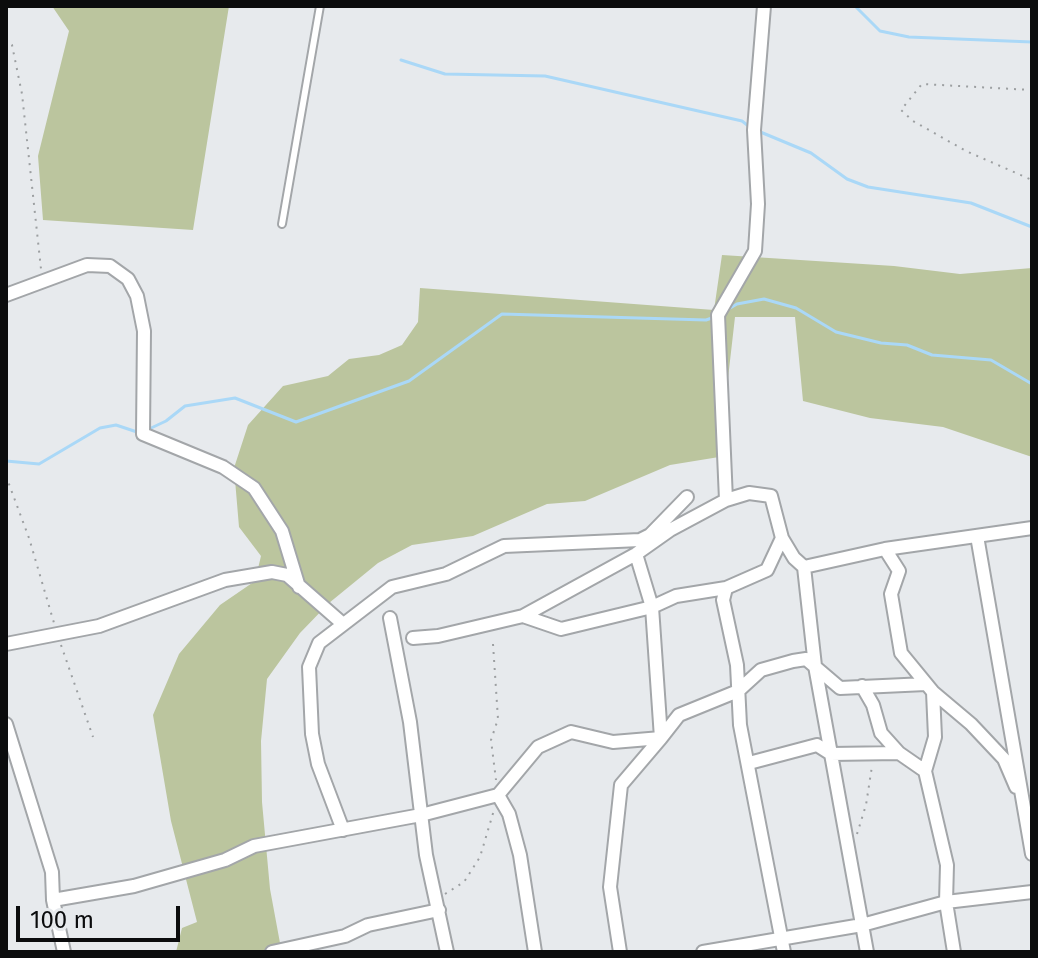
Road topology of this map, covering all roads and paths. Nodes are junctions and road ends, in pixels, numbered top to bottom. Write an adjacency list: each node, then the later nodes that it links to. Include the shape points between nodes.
1 (320, 6): 6 (lane)
2 (764, 6): 11 (street, via 754,130 755,251 718,315)
3 (6, 39): 7 (path, via 12,45 22,94)
4 (1032, 90): 5 (path, via 922,84 901,110 966,151)
5 (1032, 180)
6 (282, 224)
7 (43, 282): 8 (street); 18 (street, via 87,265 110,266 128,279 142,314 143,434 223,467 254,488 282,531)
8 (6, 295)
9 (6, 476): 24 (path)
10 (687, 497): 23 (street, via 640,540 504,546 446,574 392,587)
11 (726, 500): 14 (street, via 749,493 771,496); 16 (street)
12 (1032, 528): 13 (street)
13 (977, 536): 15 (street); 44 (street)
14 (782, 538): 17 (street); 19 (street, via 767,570)
15 (885, 549): 17 (street); 30 (street, via 899,571 891,594 901,653)
16 (636, 554): 20 (street); 21 (street)
17 (804, 567): 28 (street)
18 (299, 587): 23 (street); 24 (street, via 287,575 272,572 239,577 135,615)
19 (726, 588): 20 (street, via 676,596); 31 (street, via 723,600)
20 (652, 607): 21 (street, via 561,629); 34 (street)
21 (523, 616): 25 (street)
22 (390, 618): 41 (street)
23 (343, 624): 42 (street, via 319,643 309,667 308,696 318,764)
24 (57, 634): 26 (street); 33 (path)
25 (413, 638)
26 (6, 644)
27 (493, 644): 40 (path, via 498,719 491,740)
28 (815, 666): 29 (street, via 840,688); 31 (street, via 806,659 761,670); 37 (street)
29 (862, 686): 30 (street); 36 (street, via 881,733)
30 (930, 688): 39 (street, via 935,737); 44 (street, via 1004,759 1021,801)
31 (738, 691): 34 (street, via 679,715); 38 (street)
32 (6, 724): 47 (street, via 52,872)
33 (93, 737)
34 (661, 738): 40 (street, via 613,742 571,732 538,747); 56 (street, via 621,785 610,887)
35 (874, 753): 36 (street); 37 (street); 43 (path, via 866,805)
36 (899, 753): 39 (street)
37 (831, 754): 38 (street, via 817,745); 43 (street)
38 (749, 763): 51 (street)
39 (925, 771): 48 (street, via 947,865)
40 (498, 795): 41 (street); 46 (path, via 480,857 464,882); 55 (street, via 520,855)
41 (421, 815): 42 (street); 46 (street)
42 (343, 830): 47 (street, via 254,846 225,860 134,886)
43 (848, 850): 50 (street)
44 (1032, 855)
45 (1032, 892): 48 (street)
46 (436, 895): 49 (street)
47 (53, 900): 52 (street)
48 (946, 902): 50 (street); 60 (street)
49 (439, 910): 53 (street); 54 (street)
50 (862, 925): 51 (street); 59 (street)
51 (782, 937): 57 (street); 58 (street)
52 (64, 952)
53 (272, 952)
54 (447, 952)
55 (535, 952)
56 (620, 952)
57 (703, 952)
58 (784, 952)
59 (867, 952)
60 (954, 952)

